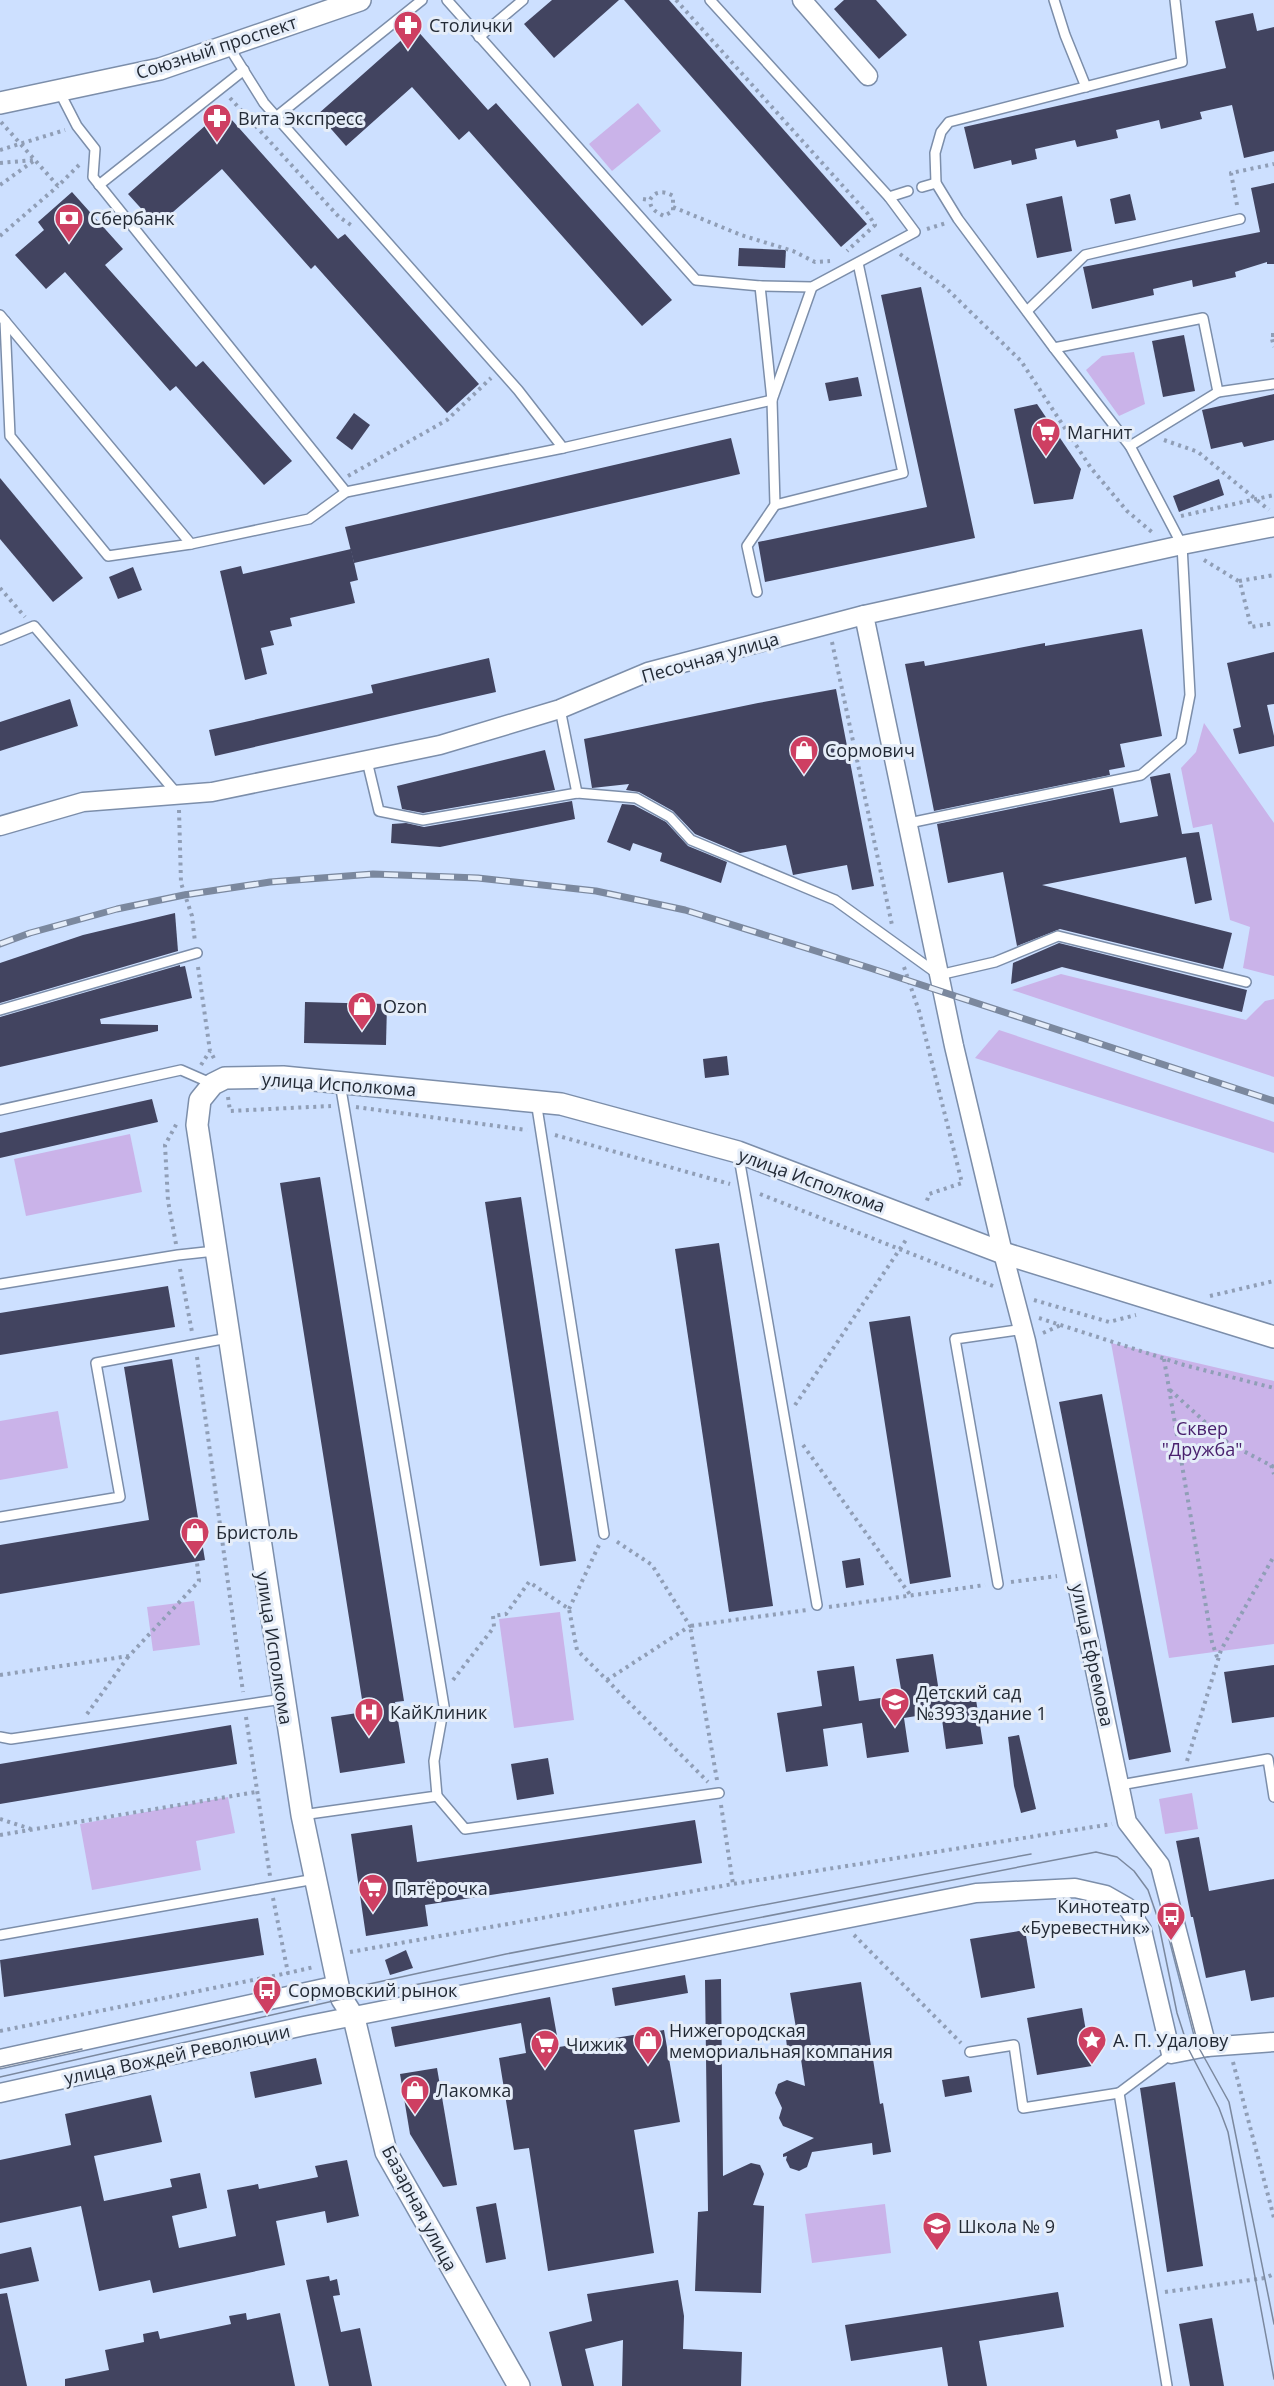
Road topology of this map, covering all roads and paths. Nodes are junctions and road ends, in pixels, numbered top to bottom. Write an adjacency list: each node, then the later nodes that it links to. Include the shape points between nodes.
1 (360, 0): 11 (street, Союзный проспект)
2 (422, 0): 18 (lane)
3 (447, 0): 10 (lane)
4 (523, 0): 10 (lane)
5 (676, 0): 43 (path, via 868,214 875,225)
6 (710, 0): 34 (lane)
7 (802, 0): 13 (street)
8 (1054, 0): 14 (lane)
9 (1175, 0): 14 (lane, via 1182,62)
10 (479, 36): 33 (lane)
11 (229, 47): 12 (lane); 15 (street, Союзный проспект, via 160,69)
12 (244, 70): 18 (lane); 29 (lane)
13 (868, 76)
14 (1086, 87): 27 (lane, via 949,122 941,132 935,153)
15 (59, 91): 16 (street, Союзный проспект); 20 (lane)
16 (0, 103)
17 (220, 103): 39 (path, via 228,96 339,218)
18 (276, 117): 60 (lane, via 518,390)
19 (0, 122): 21 (path)
20 (76, 126): 21 (path); 22 (lane)
21 (21, 144): 23 (path); 24 (path)
22 (95, 149): 29 (lane, via 93,177); 30 (path)
23 (0, 150)
24 (35, 160): 25 (path); 28 (path); 30 (path)
25 (0, 163)
26 (1274, 164): 38 (path, via 1231,173)
27 (936, 183): 31 (lane); 37 (lane)
28 (0, 184)
29 (99, 185): 61 (lane)
30 (58, 186): 41 (path)
31 (922, 187)
32 (908, 191): 34 (lane)
33 (622, 197): 35 (path); 46 (lane, via 696,280)
34 (889, 197): 40 (lane)
35 (650, 200): 36 (path, via 652,209 664,216 671,214); 36 (path, via 652,195 668,192 673,196)
36 (674, 207): 44 (path, via 814,262)
37 (958, 219): 40 (path); 48 (lane)
38 (1240, 219): 48 (lane, via 1085,255)
39 (359, 230)
40 (915, 232): 42 (lane)
41 (0, 236)
42 (890, 246): 45 (lane); 68 (path, via 945,287 1021,361 1091,468)
43 (840, 256)
44 (833, 261)
45 (858, 263): 47 (lane); 65 (lane, via 903,473)
46 (760, 286): 47 (lane); 57 (lane)
47 (812, 287): 57 (lane)
48 (1027, 311): 51 (lane)
49 (2, 318): 54 (lane); 70 (lane)
50 (1274, 335): 52 (path)
51 (1054, 348): 56 (lane, via 1203,318); 59 (lane)
52 (1274, 348)
53 (484, 370): 61 (path, via 492,379 447,420)
54 (3, 371): 70 (lane, via 10,436 108,556)
55 (1274, 384): 56 (lane)
56 (1218, 392): 58 (lane)
57 (772, 400): 60 (lane); 65 (lane)
58 (1149, 434): 59 (lane); 64 (path, via 1197,452)
59 (1130, 446): 67 (lane)
60 (563, 448): 62 (lane)
61 (338, 482): 62 (lane)
62 (346, 492): 70 (lane, via 309,519)
63 (1274, 495): 64 (path)
64 (1255, 499): 66 (path); 67 (path)
65 (775, 505): 75 (lane, via 747,546)
66 (1274, 514)
67 (1168, 519): 68 (path); 71 (lane)
68 (1142, 524): 71 (path, via 1154,534)
69 (1274, 528): 71 (street, Песочная улица)
70 (191, 544)
71 (1182, 545): 73 (path); 76 (street, Песочная улица); 85 (lane, via 1190,695 1181,741 1141,775)
72 (1274, 575): 73 (path)
73 (1238, 581): 77 (path, via 1251,627)
74 (0, 588): 79 (path)
75 (757, 592)
76 (864, 615): 78 (street, Песочная улица); 85 (street, улица Ефремова)
77 (1274, 623)
78 (828, 624): 81 (street, Песочная улица, via 648,672); 87 (path)
79 (34, 626): 80 (lane); 84 (lane)
80 (0, 640)
81 (560, 709): 82 (street, Песочная улица, via 440,745); 83 (lane)
82 (367, 761): 83 (lane, via 379,811 423,820); 84 (street, Песочная улица, via 212,792)
83 (577, 794): 87 (lane, via 636,798 670,817 691,840 835,900)
84 (178, 795): 86 (street, Песочная улица, via 83,802)
85 (909, 823): 89 (street, улица Ефремова)
86 (0, 826)
87 (896, 944): 89 (lane); 92 (path)
88 (197, 953): 91 (lane)
89 (939, 975): 90 (lane, via 995,962 1058,936); 105 (street, улица Ефремова)
90 (1246, 982)
91 (0, 1010)
92 (919, 1011)
93 (210, 1050): 94 (path)
94 (193, 1075): 95 (lane); 99 (lane, via 181,1070)
95 (219, 1081): 96 (street, улица Исполкома, via 283,1077); 98 (path, via 230,1112); 104 (street, улица Исполкома, via 200,1100 197,1125)
96 (340, 1082): 97 (street, улица Исполкома); 98 (lane)
97 (536, 1101): 101 (lane); 102 (street, улица Исполкома, via 561,1104)
98 (344, 1105): 101 (path); 136 (lane)
99 (0, 1110)
100 (181, 1116): 106 (path, via 165,1145 168,1201)
101 (541, 1132): 103 (path); 123 (lane)
102 (738, 1152): 103 (lane); 105 (street, улица Исполкома)
103 (744, 1188): 109 (path); 119 (lane)
104 (215, 1251): 106 (lane); 114 (street, улица Исполкома)
105 (1003, 1253): 109 (street, улица Ефремова); 113 (street, улица Исполкома)
106 (178, 1255): 108 (lane); 115 (path)
107 (1274, 1281): 110 (path)
108 (0, 1284)
109 (1014, 1294): 111 (path, via 1109,1322); 112 (street, улица Ефремова)
110 (1209, 1297)
111 (1142, 1314)
112 (1021, 1321): 116 (path); 126 (street, улица Ефремова); 127 (lane, via 955,1339)
113 (1274, 1337)
114 (228, 1338): 115 (lane); 137 (street, улица Исполкома)
115 (194, 1344): 122 (lane, via 96,1363 120,1497); 138 (path)
116 (1164, 1359): 117 (path); 118 (path)
117 (1274, 1388)
118 (1170, 1389): 120 (path, via 1228,1443); 133 (path)
119 (785, 1419): 128 (path); 129 (lane)
120 (1272, 1466): 121 (path)
121 (1274, 1474)
122 (0, 1517)
123 (604, 1534): 130 (path); 131 (path, via 652,1565)
124 (1274, 1556): 133 (path)
125 (197, 1563): 132 (path, via 199,1581)
126 (1075, 1573): 127 (path); 142 (street, улица Ефремова)
127 (998, 1584): 128 (path)
128 (911, 1596): 131 (path)
129 (817, 1605)
130 (568, 1609): 135 (path, via 577,1650); 136 (path, via 529,1582 506,1614 493,1616 494,1627)
131 (690, 1626): 135 (path); 144 (path)
132 (129, 1656): 134 (path); 139 (path)
133 (1218, 1660): 141 (path)
134 (0, 1676)
135 (606, 1680): 144 (path)
136 (442, 1694): 145 (lane, via 444,1706 434,1761)
137 (283, 1699): 138 (lane); 147 (street, улица Исполкома)
138 (244, 1705): 139 (lane); 143 (path)
139 (76, 1730): 140 (lane, via 11,1739)
140 (0, 1737)
141 (1184, 1774): 142 (lane); 146 (lane, via 1268,1759)
142 (1120, 1785): 149 (street, улица Ефремова)
143 (256, 1792): 150 (path); 154 (path)
144 (719, 1793): 145 (lane, via 465,1829); 153 (path)
145 (437, 1796): 147 (lane)
146 (1274, 1797)
147 (302, 1815): 152 (street, улица Исполкома)
148 (0, 1819): 150 (path)
149 (1127, 1822): 153 (path); 164 (street, улица Ефремова, via 1160,1865)
150 (33, 1829): 151 (path)
151 (0, 1835)
152 (315, 1879): 154 (lane); 157 (street, улица Исполкома)
153 (733, 1884): 157 (path)
154 (272, 1888): 156 (lane); 158 (path)
155 (840, 1920): 160 (street, улица Вождей Революции); 165 (path); 166 (street, улица Вождей Революции, via 976,1893 1075,1888 1106,1895 1127,1907 1142,1930)
156 (0, 1935)
157 (331, 1955): 158 (path, via 322,1965); 159 (street, улица Исполкома)
158 (288, 1973): 161 (path)
159 (338, 1985): 160 (street, улица Исполкома); 167 (street, улица Вождей Революции)
160 (354, 2018): 168 (street, улица Вождей Революции); 173 (street, Базарная улица, via 386,2152)
161 (0, 2031)
162 (1274, 2042): 163 (street)
163 (1229, 2045): 164 (street); 170 (path)
164 (1207, 2047): 166 (street)
165 (970, 2052): 169 (lane, via 1014,2045 1023,2108)
166 (1171, 2054): 169 (lane)
167 (0, 2059)
168 (0, 2093)
169 (1119, 2093): 172 (lane)
170 (1274, 2218)
171 (1274, 2274): 172 (path)
172 (1152, 2294): 174 (lane)
173 (519, 2386)
174 (1167, 2386)

